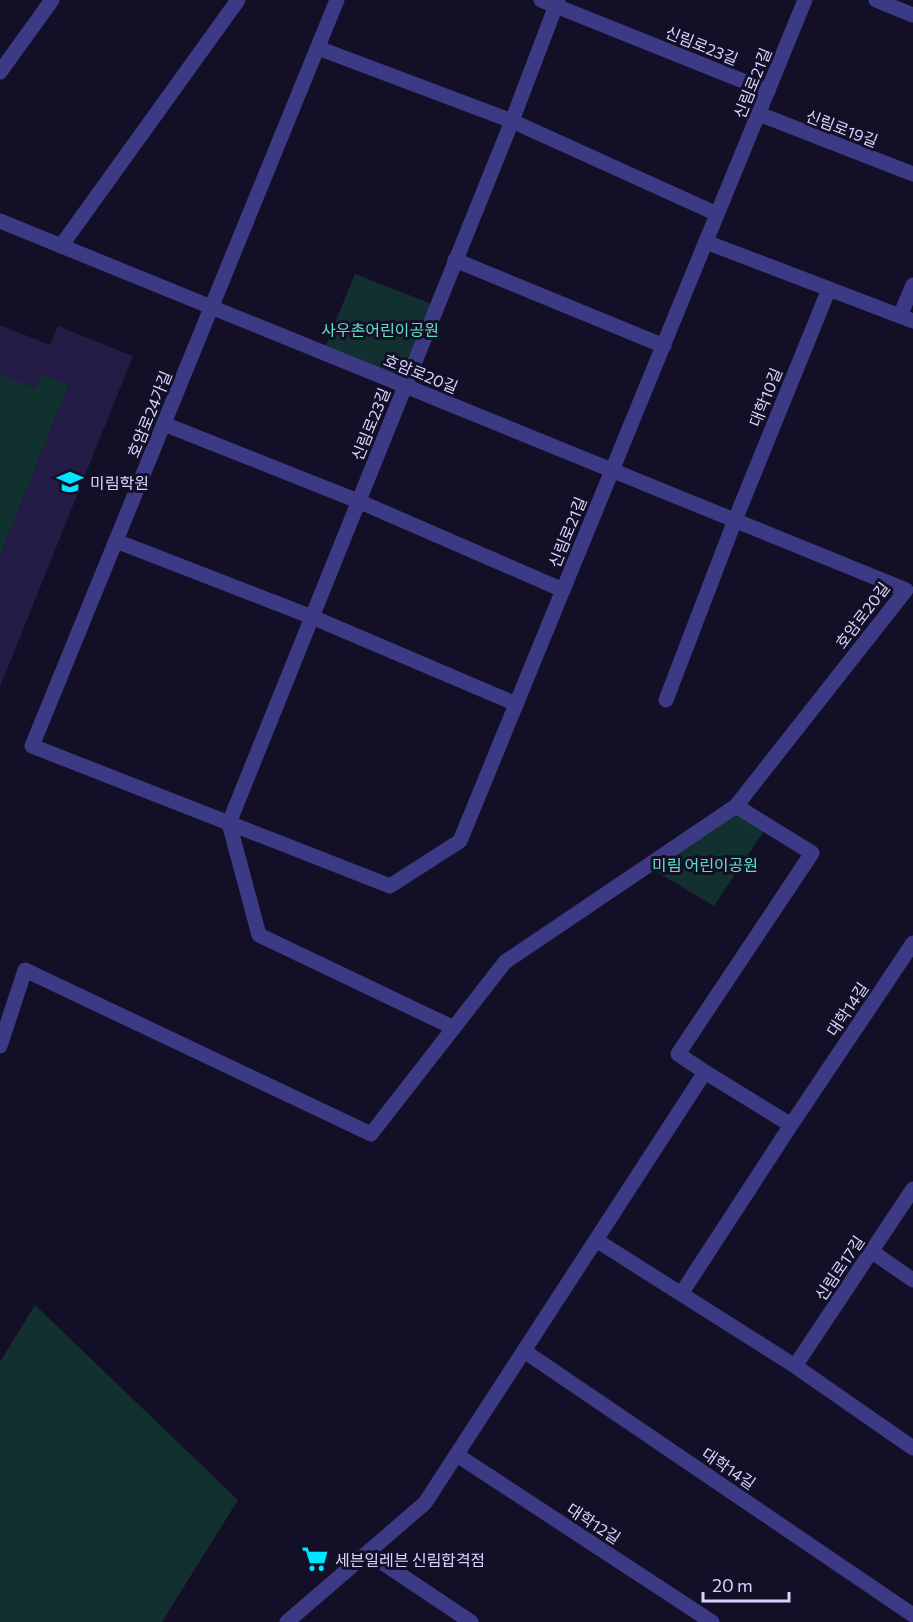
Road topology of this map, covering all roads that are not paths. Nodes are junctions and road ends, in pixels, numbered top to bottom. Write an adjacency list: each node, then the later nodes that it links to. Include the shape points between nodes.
1 (52, 0): 10 (street)
2 (238, 0): 18 (street)
3 (337, 0): 9 (street, 호암로24가길)
4 (541, 0): 7 (street, 신림로23길)
5 (805, 0): 11 (street, 신림로21길)
6 (876, 0): 8 (street)
7 (557, 3): 11 (street, 신림로23길); 13 (street, 신림로23길)
8 (913, 15)
9 (318, 48): 13 (street); 22 (street, 호암로24가길)
10 (0, 72)
11 (768, 91): 12 (street, 신림로21길)
12 (759, 114): 14 (street, 신림로19길); 15 (street, 신림로21길)
13 (512, 121): 15 (street); 19 (street, 신림로23길)
14 (913, 174)
15 (717, 214): 17 (street, 신림로21길)
16 (0, 221): 18 (street, 호암로20길)
17 (706, 242): 21 (street); 24 (street, 신림로21길)
18 (61, 246): 22 (street, 호암로20길)
19 (455, 260): 24 (street); 25 (street, 신림로23길)
20 (913, 285): 23 (street)
21 (829, 289): 23 (street); 29 (street, 대학10길)
22 (212, 307): 25 (street, 호암로20길); 26 (street, 호암로24가길)
23 (907, 319)
24 (664, 346): 27 (street, 신림로21길)
25 (404, 385): 27 (street, 호암로20길); 28 (street, 신림로23길)
26 (164, 424): 28 (street); 30 (street, 호암로24가길)
27 (612, 470): 29 (street, 호암로20길); 31 (street, 신림로21길)
28 (358, 501): 31 (street); 33 (street, 신림로23길)
29 (735, 520): 32 (street, 호암로20길); 34 (street)
30 (116, 541): 33 (street); 37 (street, 호암로24가길, via 32,746)
31 (563, 590): 35 (street, 신림로21길)
32 (910, 591): 36 (street, 호암로20길)
33 (312, 617): 35 (street); 37 (street, 신림로23길)
34 (666, 700)
35 (516, 704): 37 (street, 신림로21길, via 460,841 390,886)
36 (736, 806): 39 (street, 호암로20길, via 505,962); 41 (street, via 812,853 678,1054)
37 (229, 823): 39 (street, via 259,935)
38 (913, 943): 42 (street, 대학14길)
39 (454, 1028): 40 (street, 호암로20길, via 371,1134 25,970)
40 (0, 1047)
41 (705, 1072): 42 (street); 44 (street)
42 (791, 1125): 47 (street, 대학14길)
43 (913, 1189): 45 (street, 신림로17길)
44 (596, 1240): 47 (street); 48 (street)
45 (872, 1251): 46 (street); 49 (street, 신림로17길)
46 (913, 1280)
47 (681, 1294): 49 (street)
48 (524, 1351): 51 (street); 53 (street, 대학14길)
49 (795, 1366): 50 (street)
50 (913, 1448)
51 (457, 1455): 52 (street, via 425,1503); 56 (street, 대학12길)
52 (368, 1553): 54 (street); 55 (street)
53 (913, 1615)
54 (287, 1622)
55 (471, 1622)
56 (712, 1622)

